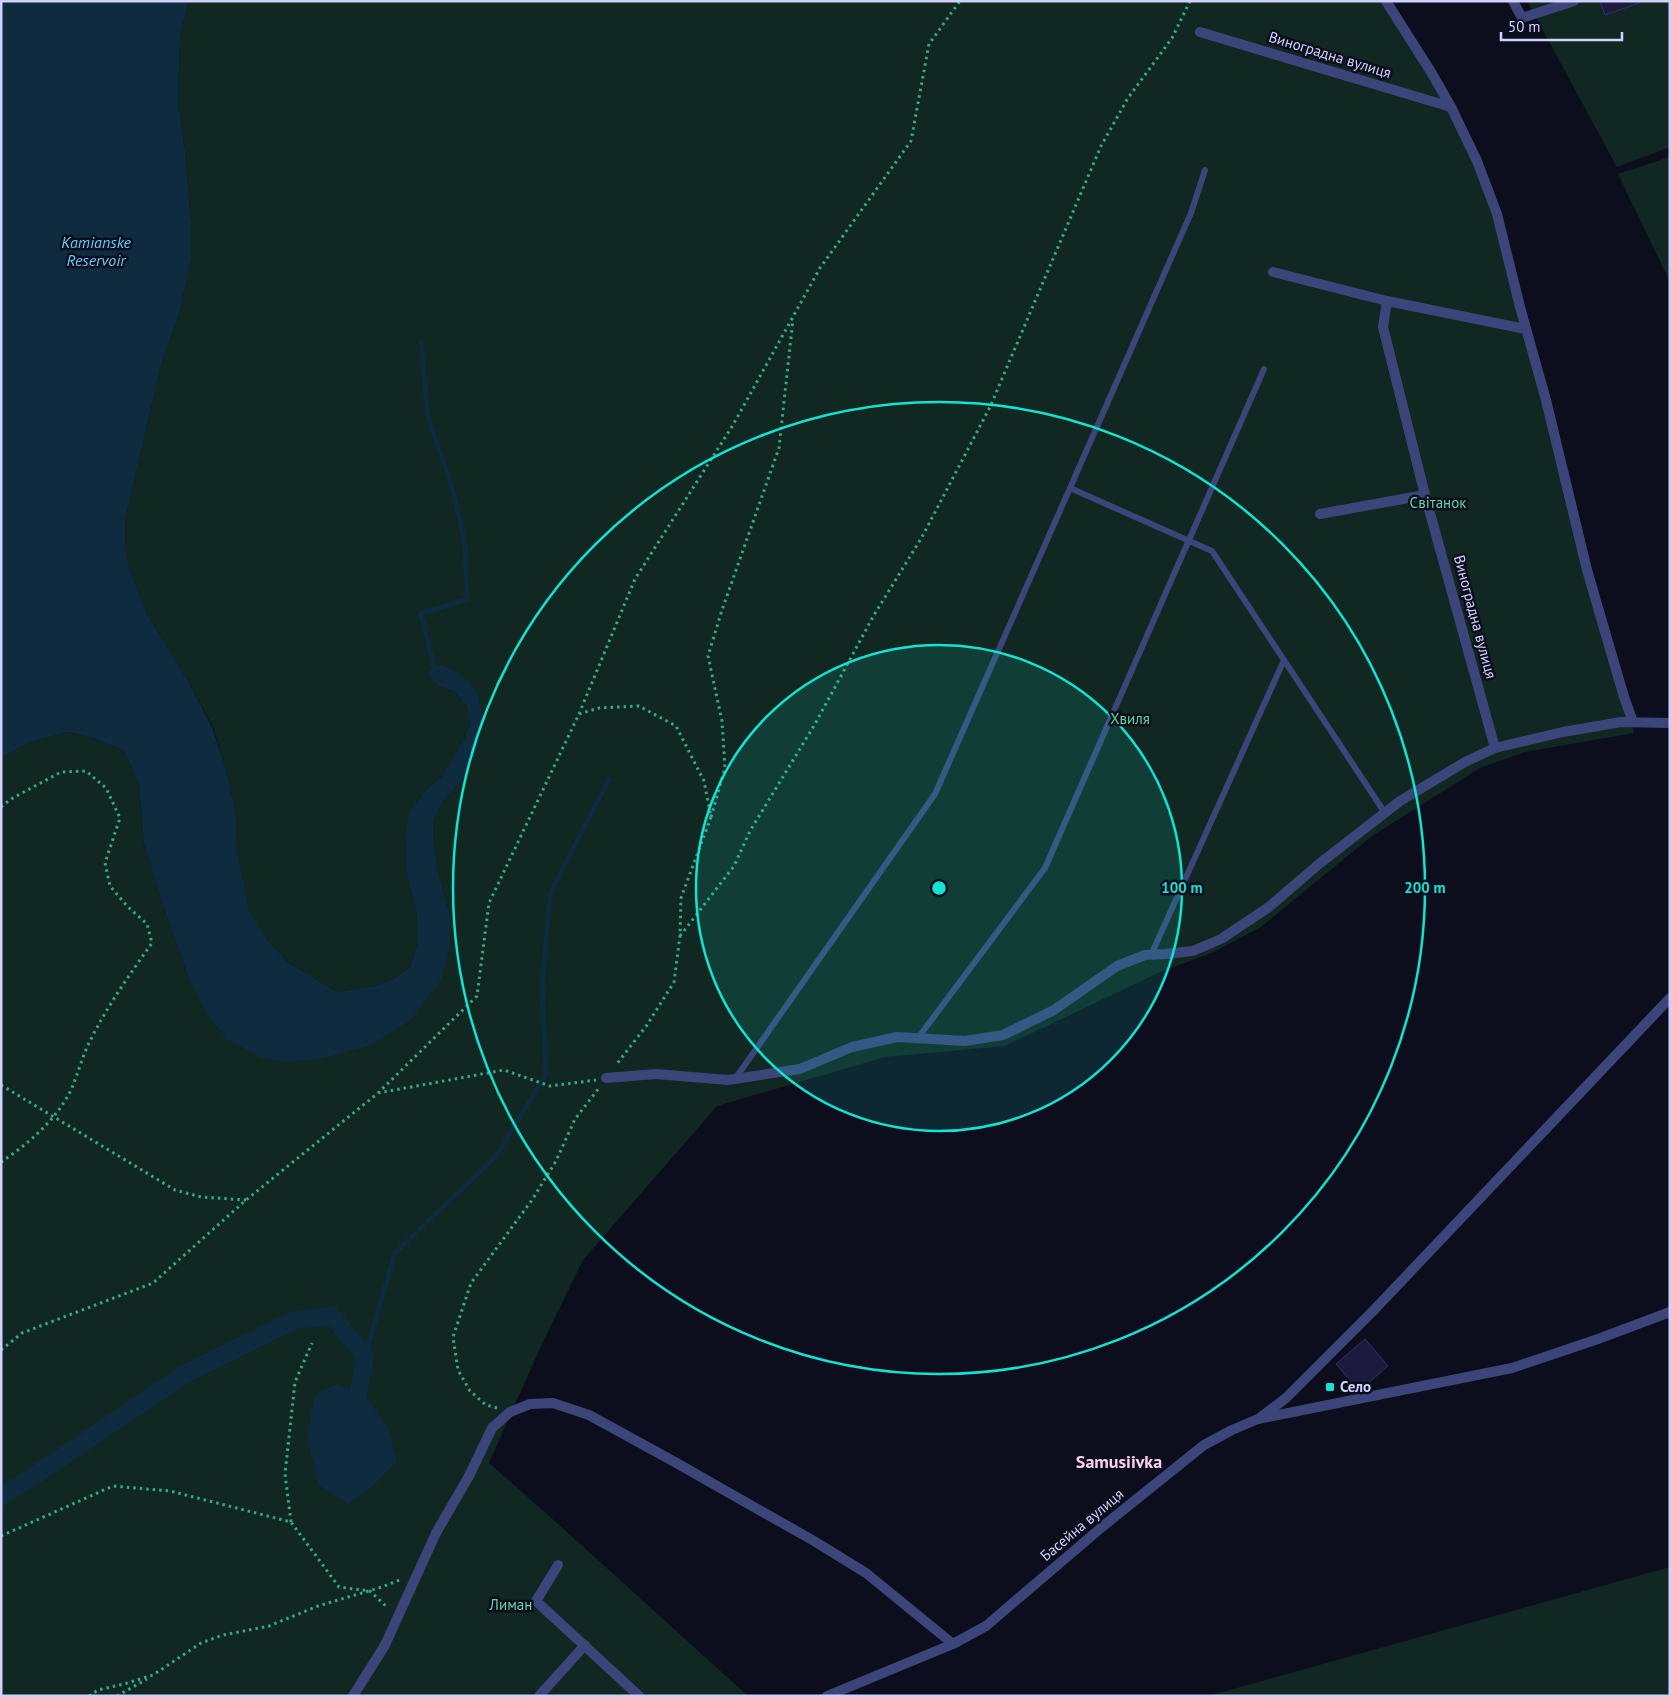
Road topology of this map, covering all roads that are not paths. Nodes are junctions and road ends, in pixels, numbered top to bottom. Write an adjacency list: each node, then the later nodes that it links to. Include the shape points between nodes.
1 (1386, 1): 5 (street)
2 (1513, 1): 3 (street, via 1522,18)
3 (1574, 1)
4 (1200, 32): 5 (street, Виноградна вулиця)
5 (1451, 107): 9 (street, via 1477,161 1497,214)
6 (1205, 170): 11 (lane, via 1191,212)
7 (1273, 272): 8 (street)
8 (1387, 301): 9 (street); 12 (street, Виноградна вулиця, via 1383,327)
9 (1526, 329): 16 (street, via 1587,570)
10 (1264, 369): 14 (lane)
11 (1070, 488): 14 (lane); 24 (lane, via 935,794)
12 (1425, 495): 13 (street); 18 (street, Виноградна вулиця)
13 (1320, 514)
14 (1189, 540): 15 (lane, via 1212,551); 22 (lane, via 1045,868)
15 (1284, 660): 19 (lane); 20 (lane)
16 (1632, 722): 17 (street); 18 (street, via 1563,732)
17 (1670, 723)
18 (1495, 748): 19 (street, via 1465,762)
19 (1385, 813): 20 (street, via 1269,907 1221,939 1193,950)
20 (1151, 955): 22 (street, via 1117,966 1054,1010 1003,1035 965,1041)
21 (1670, 998): 26 (street, via 1373,1311 1286,1398)
22 (918, 1038): 24 (street, via 897,1037 852,1047 800,1069)
23 (606, 1078): 24 (street, via 656,1074)
24 (735, 1079)
25 (1670, 1312): 26 (street, via 1512,1368)
26 (1258, 1419): 28 (street, Басейна вулиця, via 1204,1445 986,1626)
27 (558, 1565): 29 (street, via 536,1601)
28 (953, 1644): 30 (street, via 866,1573 673,1460 589,1416 553,1403 530,1404 510,1412 492,1428 436,1533 385,1645); 33 (street, Басейна вулиця)
29 (585, 1645): 31 (street); 32 (street)
30 (353, 1696)
31 (539, 1696)
32 (639, 1696)
33 (827, 1696)

